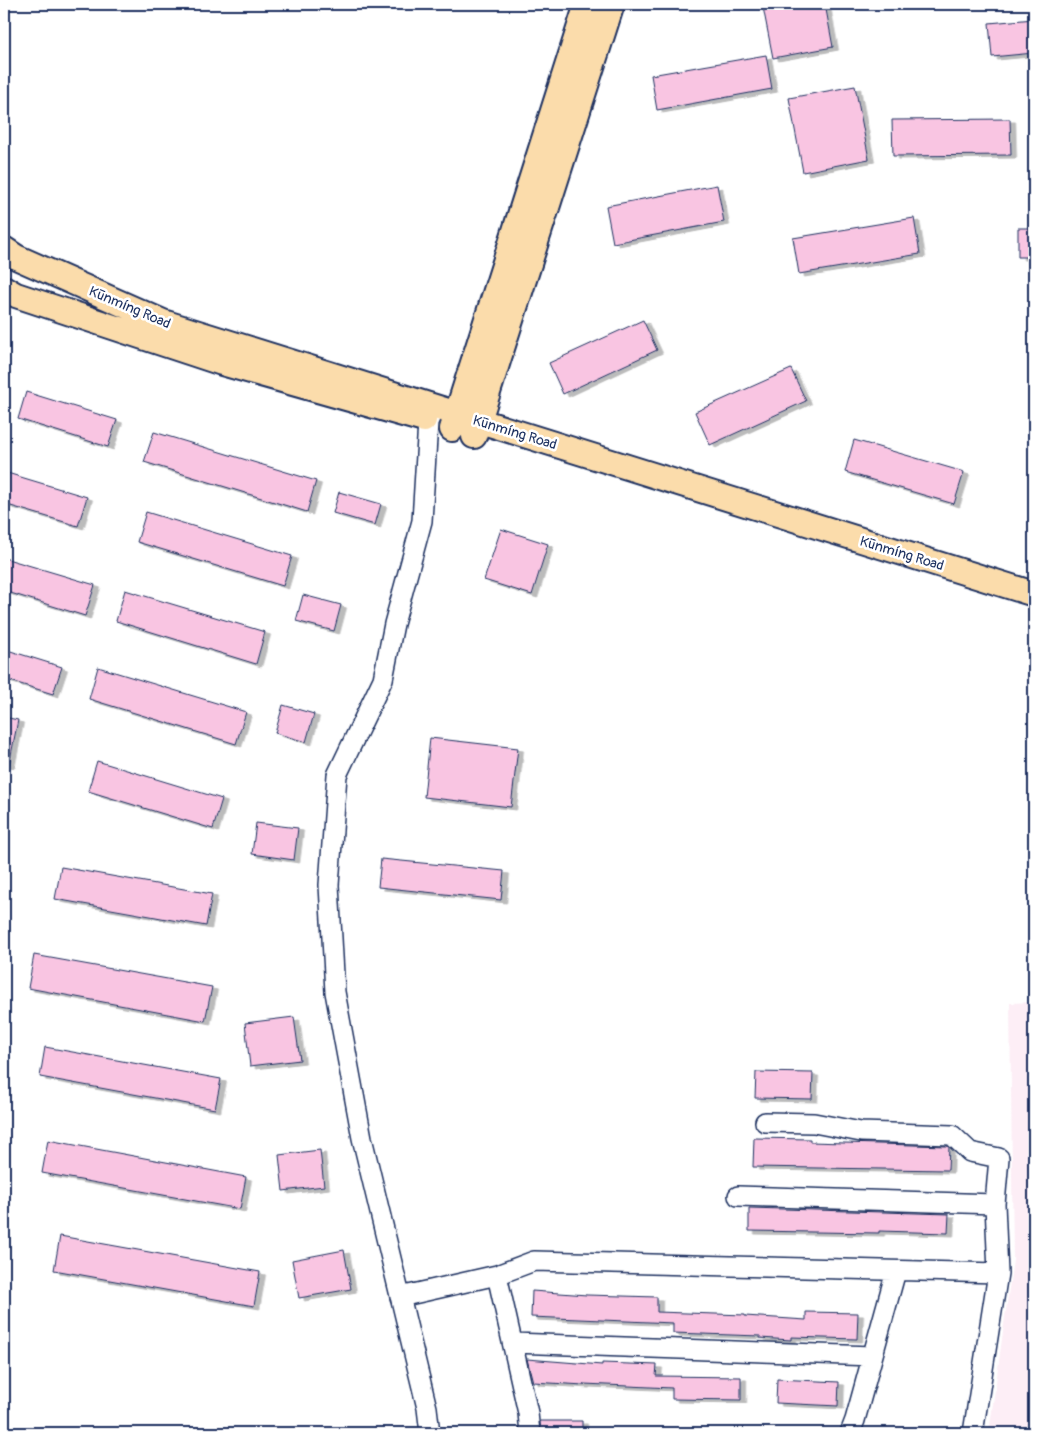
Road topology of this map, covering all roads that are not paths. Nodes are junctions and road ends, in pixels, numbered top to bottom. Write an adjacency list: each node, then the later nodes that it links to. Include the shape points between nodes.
1 (586, 4): 5 (main road)
2 (612, 4): 6 (main road)
3 (4, 250): 5 (main road, Kūnmíng Road, via 163,322)
4 (4, 288): 5 (main road, Kūnmíng Road, via 16,295 222,363)
5 (443, 418): 6 (main road, Kūnmíng Road); 15 (street, via 422,521 394,624 383,679 337,775 329,885 335,992 362,1138)
6 (477, 428): 7 (main road, Kūnmíng Road); 8 (main road, Kūnmíng Road)
7 (1034, 594)
8 (1034, 609)
9 (764, 1122): 11 (street, via 814,1123 861,1132 952,1135 970,1152 999,1158)
10 (738, 1196): 11 (street)
11 (995, 1204): 13 (street)
12 (896, 1271): 13 (street); 14 (street, via 534,1261); 17 (street)
13 (998, 1273): 21 (street)
14 (497, 1275): 15 (street); 16 (street)
15 (400, 1297): 18 (street)
16 (513, 1343): 17 (street); 19 (street)
17 (872, 1356): 20 (street)
18 (430, 1433)
19 (530, 1433)
20 (850, 1433)
21 (973, 1433)

